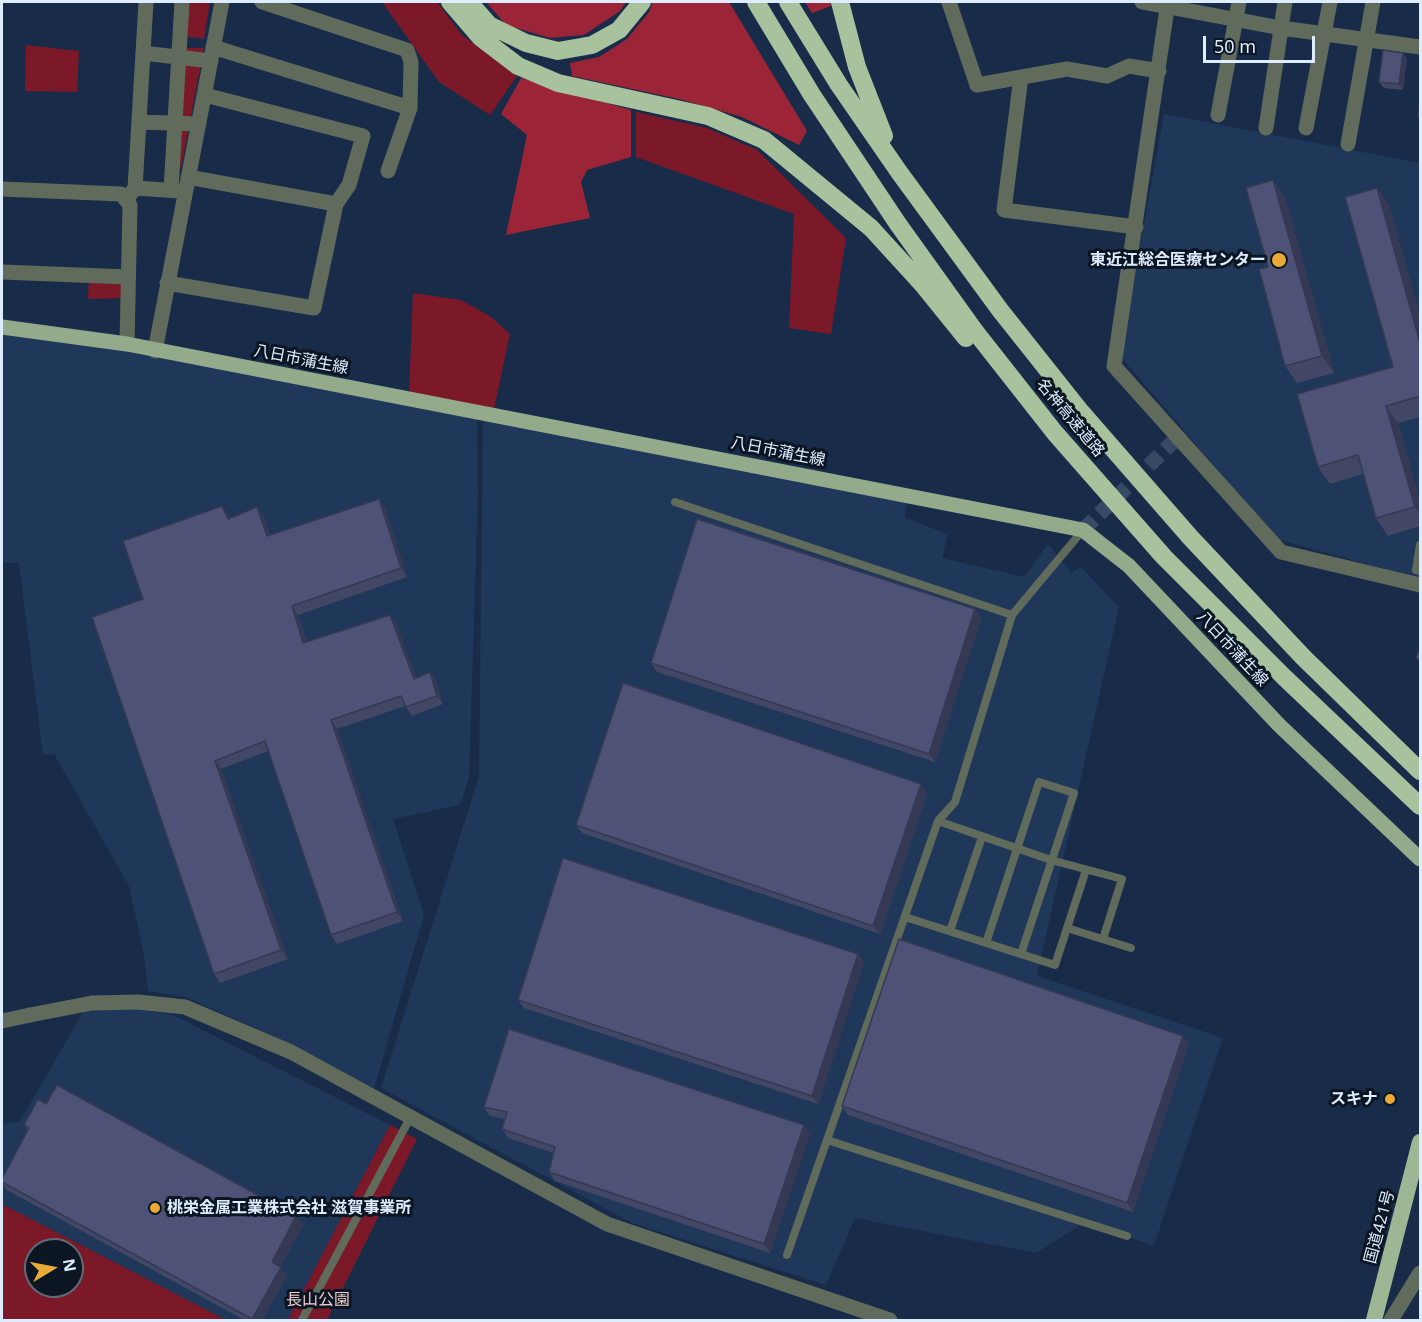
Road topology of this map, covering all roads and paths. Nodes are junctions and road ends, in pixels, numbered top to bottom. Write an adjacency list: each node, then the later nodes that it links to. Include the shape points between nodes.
1 (146, 2): 23 (street)
2 (182, 2): 25 (street)
3 (222, 2): 24 (street)
4 (262, 2): 29 (street, via 407,50 411,62)
5 (450, 2): 53 (highway, via 480,38 518,66 558,82 708,116 764,140 871,228 924,286 1048,439)
6 (469, 2): 7 (highway, via 489,26 526,43 558,51 592,45 619,30)
7 (642, 2)
8 (756, 2): 53 (highway, 名神高速道路, via 812,95 974,330 1055,433)
9 (788, 2): 38 (highway, 名神高速道路)
10 (840, 2): 38 (highway, via 857,67)
11 (953, 2): 27 (street, via 977,85)
12 (1142, 2): 17 (street)
13 (1239, 2): 18 (street)
14 (1285, 2): 19 (street)
15 (1330, 2): 20 (street)
16 (1373, 2): 21 (street)
17 (1168, 4): 18 (street); 26 (street)
18 (1236, 20): 19 (street); 30 (street)
19 (1281, 28): 20 (street); 34 (street)
20 (1324, 33): 21 (street); 35 (street)
21 (1367, 39): 22 (street); 36 (street)
22 (1420, 47)
23 (143, 53): 25 (street); 31 (street)
24 (212, 54): 25 (street); 28 (street); 29 (street)
25 (178, 57): 32 (street)
26 (1158, 71): 27 (street, via 1130,66 1107,76 1067,69); 43 (street)
27 (1021, 77): 43 (street, via 1004,210)
28 (205, 94): 33 (street); 42 (street, via 363,136 349,185)
29 (410, 108): 37 (street)
30 (1218, 115)
31 (139, 122): 32 (street); 41 (street)
32 (175, 123): 33 (street); 39 (street)
33 (199, 124): 39 (street)
34 (1266, 128)
35 (1306, 128)
36 (1348, 144)
37 (388, 171)
38 (899, 172): 57 (highway, 名神高速道路, via 1014,329 1081,412 1302,657)
39 (182, 186): 41 (street); 42 (street); 46 (street)
40 (2, 189): 41 (street)
41 (131, 194): 45 (street)
42 (336, 204): 46 (street, via 314,308)
43 (1136, 227): 55 (street, via 1114,366 1281,552)
44 (2, 272): 45 (street)
45 (128, 276): 48 (street)
46 (167, 283): 49 (street)
47 (2, 327): 48 (main road, 八日市蒲生線)
48 (127, 345): 49 (main road, 八日市蒲生線)
49 (156, 351): 51 (main road, 八日市蒲生線)
50 (675, 502): 56 (lane)
51 (1083, 530): 56 (lane); 63 (main road, 八日市蒲生線, via 1129,566 1279,725)
52 (1420, 545): 54 (lane, via 1416,570)
53 (1164, 557): 58 (highway, 名神高速道路)
54 (1420, 571)
55 (1420, 585)
56 (1012, 615): 59 (lane, via 955,802)
57 (1420, 771)
58 (1420, 806)
59 (938, 822): 60 (lane); 65 (lane)
60 (982, 837): 61 (lane); 67 (lane)
61 (1017, 848): 62 (lane); 62 (lane, via 1039,782 1074,793); 69 (lane)
62 (1051, 860): 64 (lane); 71 (lane)
63 (1420, 860)
64 (1086, 870): 66 (lane); 68 (lane, via 1122,879)
65 (905, 917): 67 (lane); 74 (lane)
66 (1067, 928): 68 (lane); 71 (lane, via 1055,965)
67 (950, 932): 69 (lane)
68 (1103, 939): 70 (lane)
69 (986, 943): 71 (lane)
70 (1131, 948)
71 (1021, 954)
72 (2, 1021): 73 (street, via 92,1003 185,1007 291,1052)
73 (410, 1118): 79 (lane); 80 (street, via 607,1224)
74 (827, 1140): 76 (lane); 77 (lane)
75 (1420, 1142): 81 (highway, 国道421号)
76 (1127, 1236)
77 (787, 1255)
78 (1420, 1273): 82 (street)
79 (302, 1320)
80 (890, 1320)
81 (1374, 1320)
82 (1391, 1320)

